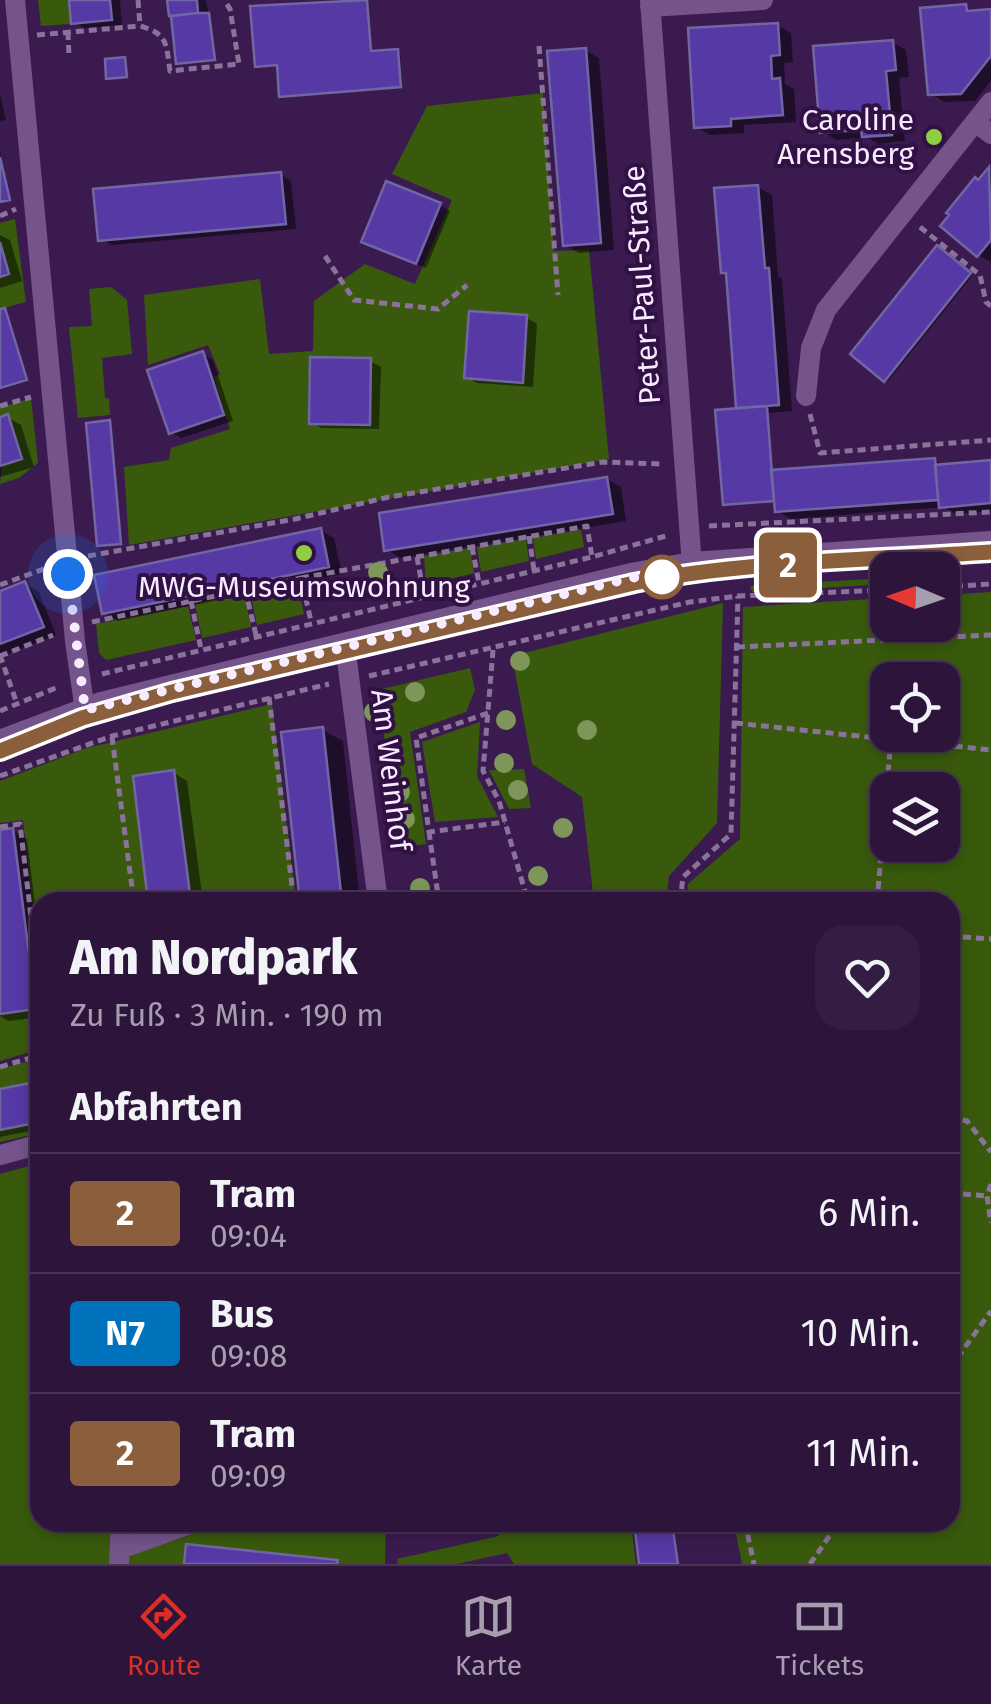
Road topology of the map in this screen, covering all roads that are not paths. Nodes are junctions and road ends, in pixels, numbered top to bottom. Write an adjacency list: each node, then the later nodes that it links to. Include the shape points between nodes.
1 (763, 0): 2 (street)
2 (650, 4): 8 (street, Peter-Paul-Straße)
3 (13, 19): 10 (street)
4 (991, 102): 5 (street)
5 (983, 128): 6 (street, via 829,304 808,364)
6 (806, 396)
7 (991, 545): 8 (street)
8 (692, 566): 9 (street)
9 (344, 645): 10 (street); 12 (street, Am Weinhof)
10 (85, 710): 11 (street)
11 (0, 744)
12 (377, 892)
13 (30, 1147): 14 (street)
14 (0, 1155)
15 (173, 1532): 16 (street)
16 (119, 1556)

